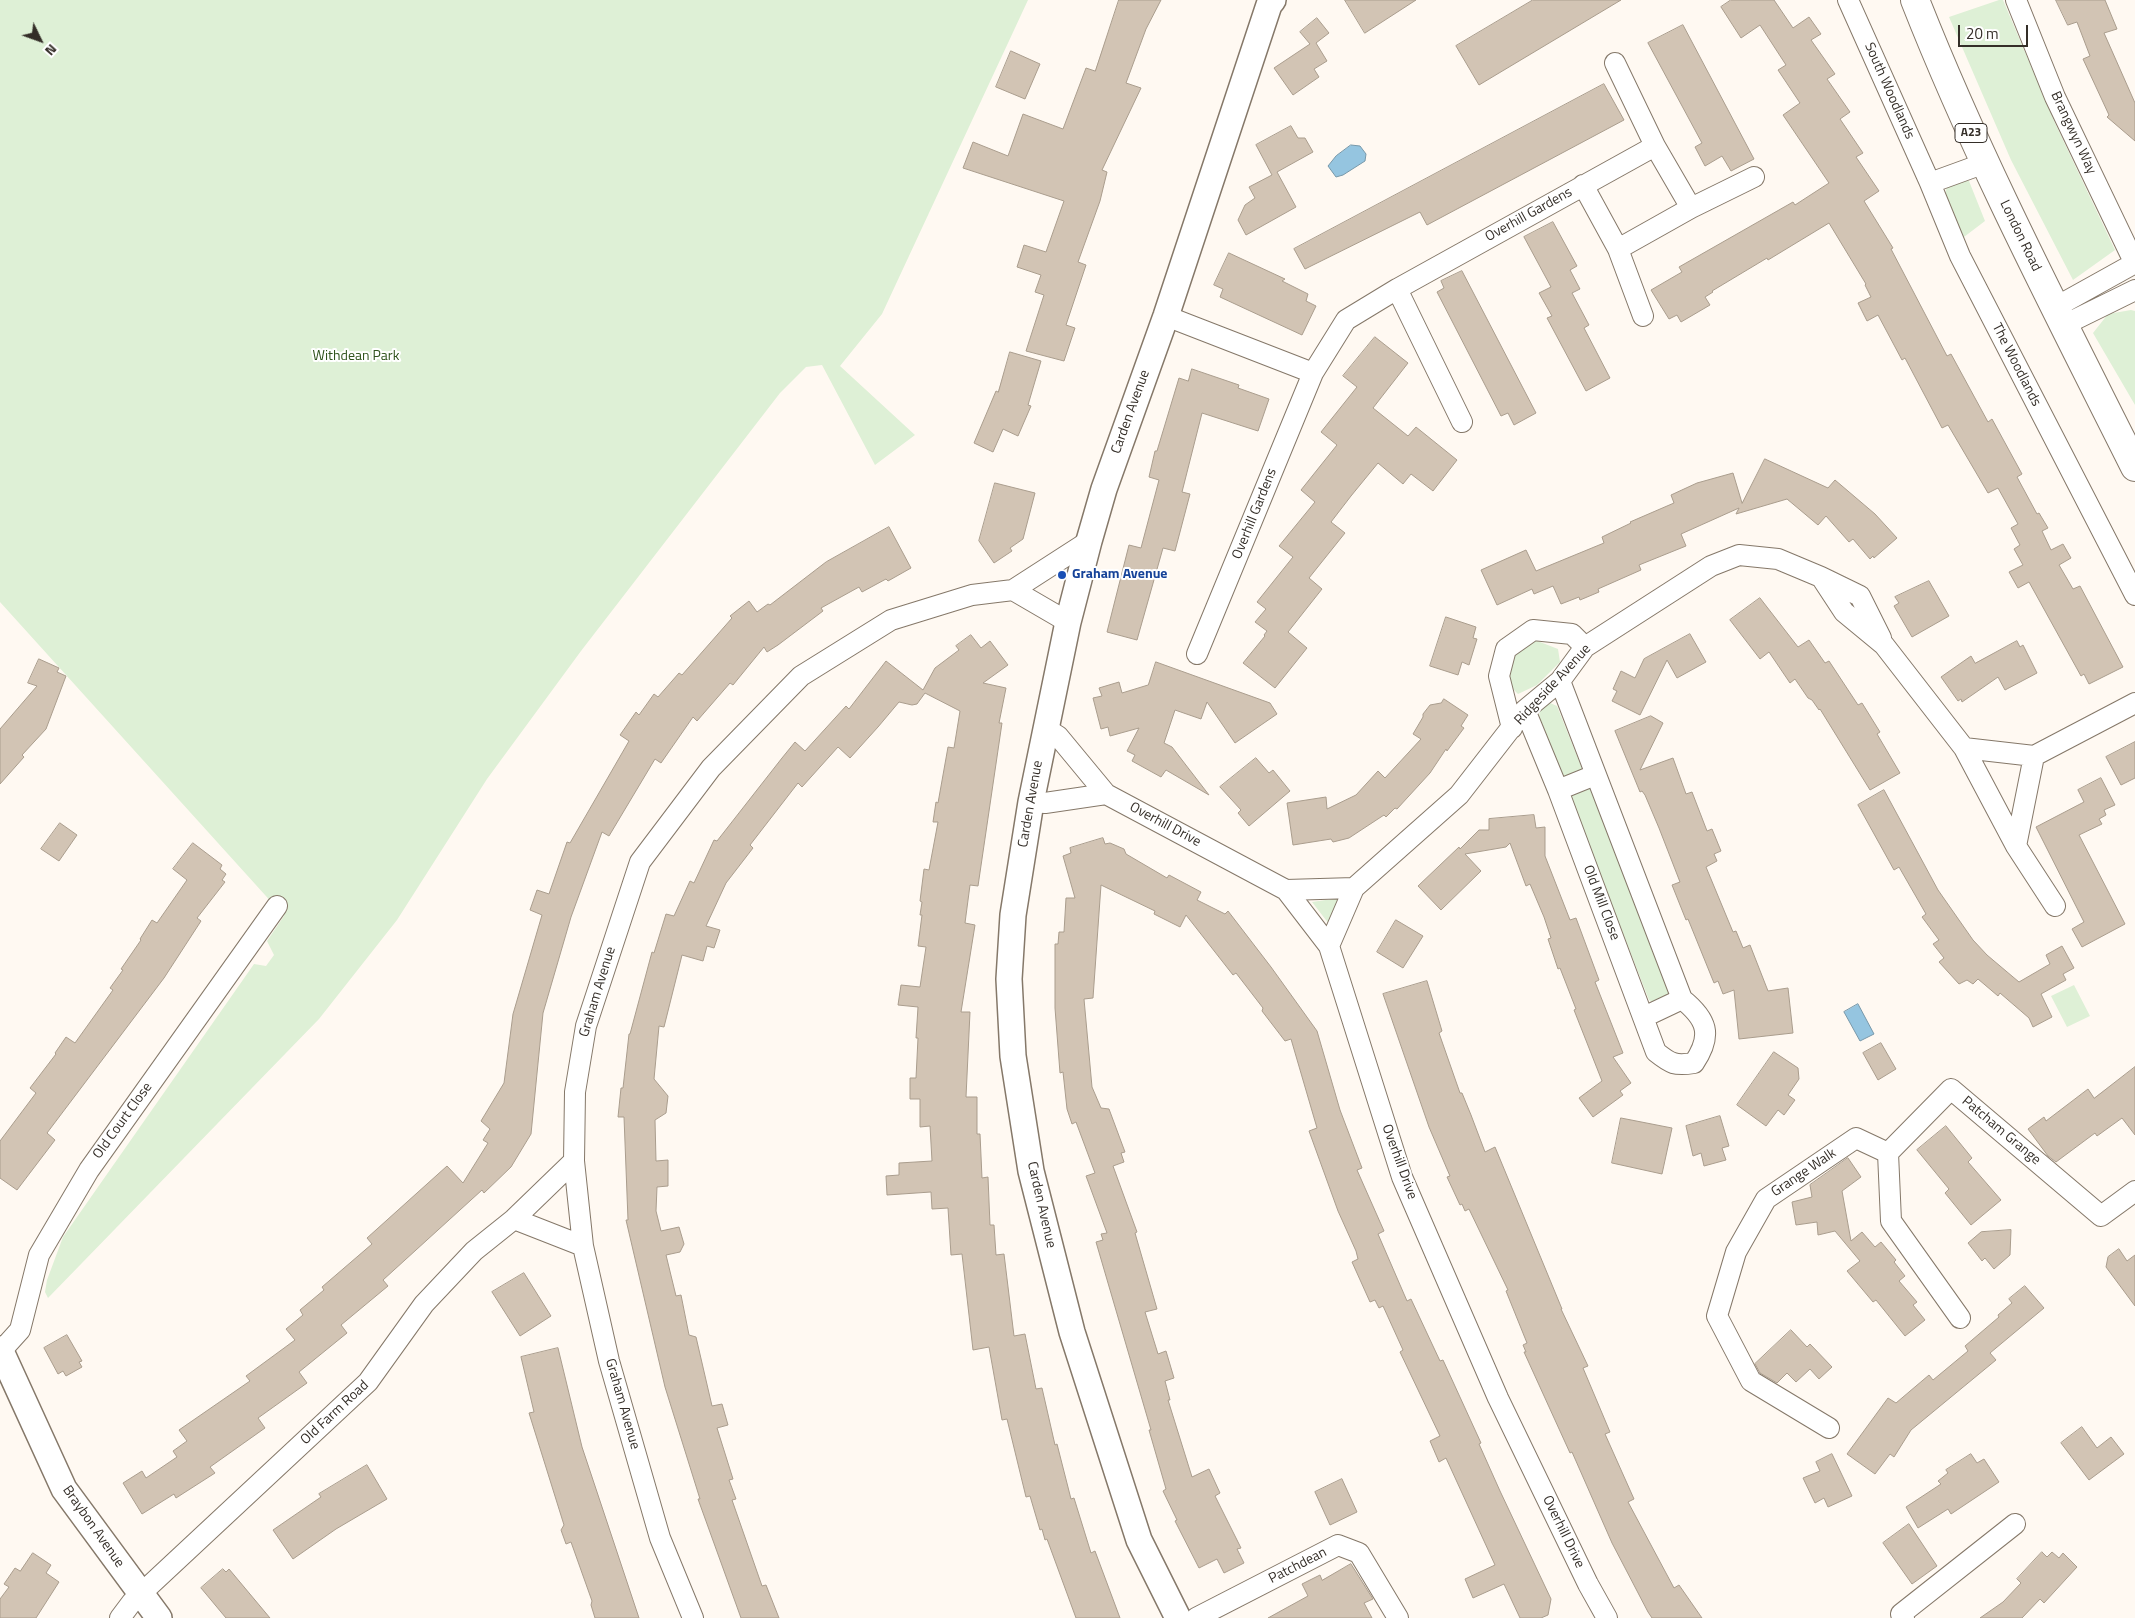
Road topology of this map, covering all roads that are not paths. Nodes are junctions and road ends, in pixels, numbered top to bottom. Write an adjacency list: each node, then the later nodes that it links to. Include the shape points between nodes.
1 (1273, 0): 16 (street, Carden Avenue)
2 (1848, 0): 9 (street, South Woodlands)
3 (1915, 0): 7 (highway, London Road / A23)
4 (2016, 0): 13 (street, Brangwyn Way, via 2056,96)
5 (1615, 63): 6 (street)
6 (1655, 146): 10 (street, Overhill Gardens); 11 (street)
7 (1985, 163): 9 (street); 18 (highway, London Road / A23)
8 (1754, 177): 11 (street)
9 (1930, 183): 24 (street, The Woodlands, via 1960,256)
10 (1583, 185): 12 (street, Overhill Gardens); 14 (street, Overhill Gardens)
11 (1691, 208): 12 (street)
12 (1618, 249): 17 (street, Overhill Gardens)
13 (2135, 263): 18 (street)
14 (1397, 289): 19 (street, Overhill Gardens, via 1346,320); 20 (street)
15 (2135, 290): 18 (street)
16 (1166, 316): 19 (street); 22 (street, Carden Avenue, via 1104,489)
17 (1644, 316)
18 (2059, 316): 21 (highway, London Road / A23)
19 (1313, 373): 27 (street, Overhill Gardens)
20 (1462, 422)
21 (2135, 467)
22 (1089, 541): 23 (street, Graham Avenue); 25 (street, Carden Avenue)
23 (1013, 590): 25 (street); 48 (street, Graham Avenue, via 972,595 891,620 801,676 711,768 640,862 586,1026 575,1092)
24 (2135, 596)
25 (1068, 622): 31 (street, Carden Avenue)
26 (1585, 647): 28 (street, Ridgeside Avenue); 32 (street, via 1572,634 1533,630 1506,648 1499,676); 33 (street, Ridgeside Avenue, via 1711,566 1739,555 1778,559 1860,596 1884,644)
27 (1197, 654)
28 (1560, 681): 30 (street, Ridgeside Avenue); 35 (street, Old Mill Close)
29 (2135, 703): 34 (street)
30 (1524, 710): 32 (street, Ridgeside Avenue); 36 (street, Old Mill Close)
31 (1045, 728): 37 (street, Overhill Drive, via 1058,736); 38 (street, Carden Avenue)
32 (1512, 728): 40 (street, Ridgeside Avenue, via 1459,795)
33 (1964, 748): 34 (street); 39 (street, Ridgeside Avenue)
34 (2034, 756): 39 (street)
35 (1595, 775): 36 (street); 45 (street, Old Mill Close)
36 (1558, 790): 46 (street, Old Mill Close)
37 (1106, 794): 38 (street); 41 (street, Overhill Drive)
38 (1031, 802): 60 (street, Carden Avenue, via 1013,915 1010,979 1013,1056 1031,1171 1072,1332 1139,1540)
39 (2016, 846): 43 (street, Ridgeside Avenue)
40 (1354, 888): 41 (street); 44 (street, Ridgeside Avenue)
41 (1286, 890): 44 (street, Overhill Drive)
42 (277, 906): 53 (street, Old Court Close, via 89,1170 39,1255 20,1330)
43 (2055, 906)
44 (1329, 946): 63 (street, Overhill Drive, via 1402,1177 1498,1398)
45 (1682, 999): 46 (street); 46 (street, Old Mill Close, via 1701,1017 1706,1035 1703,1050 1694,1063 1678,1065 1656,1052)
46 (1644, 1017)
47 (1888, 1153): 49 (street, Patcham Grange, via 1952,1089 2101,1216); 52 (street, via 1891,1221); 54 (street, Grange Walk, via 1856,1138 1766,1199 1736,1252 1717,1316 1751,1382)
48 (574, 1161): 50 (street, Old Farm Road); 51 (street, Graham Avenue)
49 (2135, 1191)
50 (514, 1220): 51 (street); 56 (street, Old Farm Road, via 474,1251 424,1304 368,1382)
51 (583, 1246): 59 (street, Graham Avenue, via 609,1361 660,1538)
52 (1960, 1318)
53 (0, 1350): 56 (street, Braybon Avenue, via 64,1488)
54 (1829, 1428)
55 (2015, 1524): 64 (street, via 1901,1614)
56 (140, 1594): 57 (street, Old Farm Road); 58 (street, Braybon Avenue)
57 (120, 1618)
58 (159, 1618)
59 (693, 1618)
60 (1178, 1618)
61 (1196, 1618): 62 (street, Patchdean, via 1338,1545 1360,1553)
62 (1398, 1618)
63 (1607, 1618)
64 (1904, 1618)

